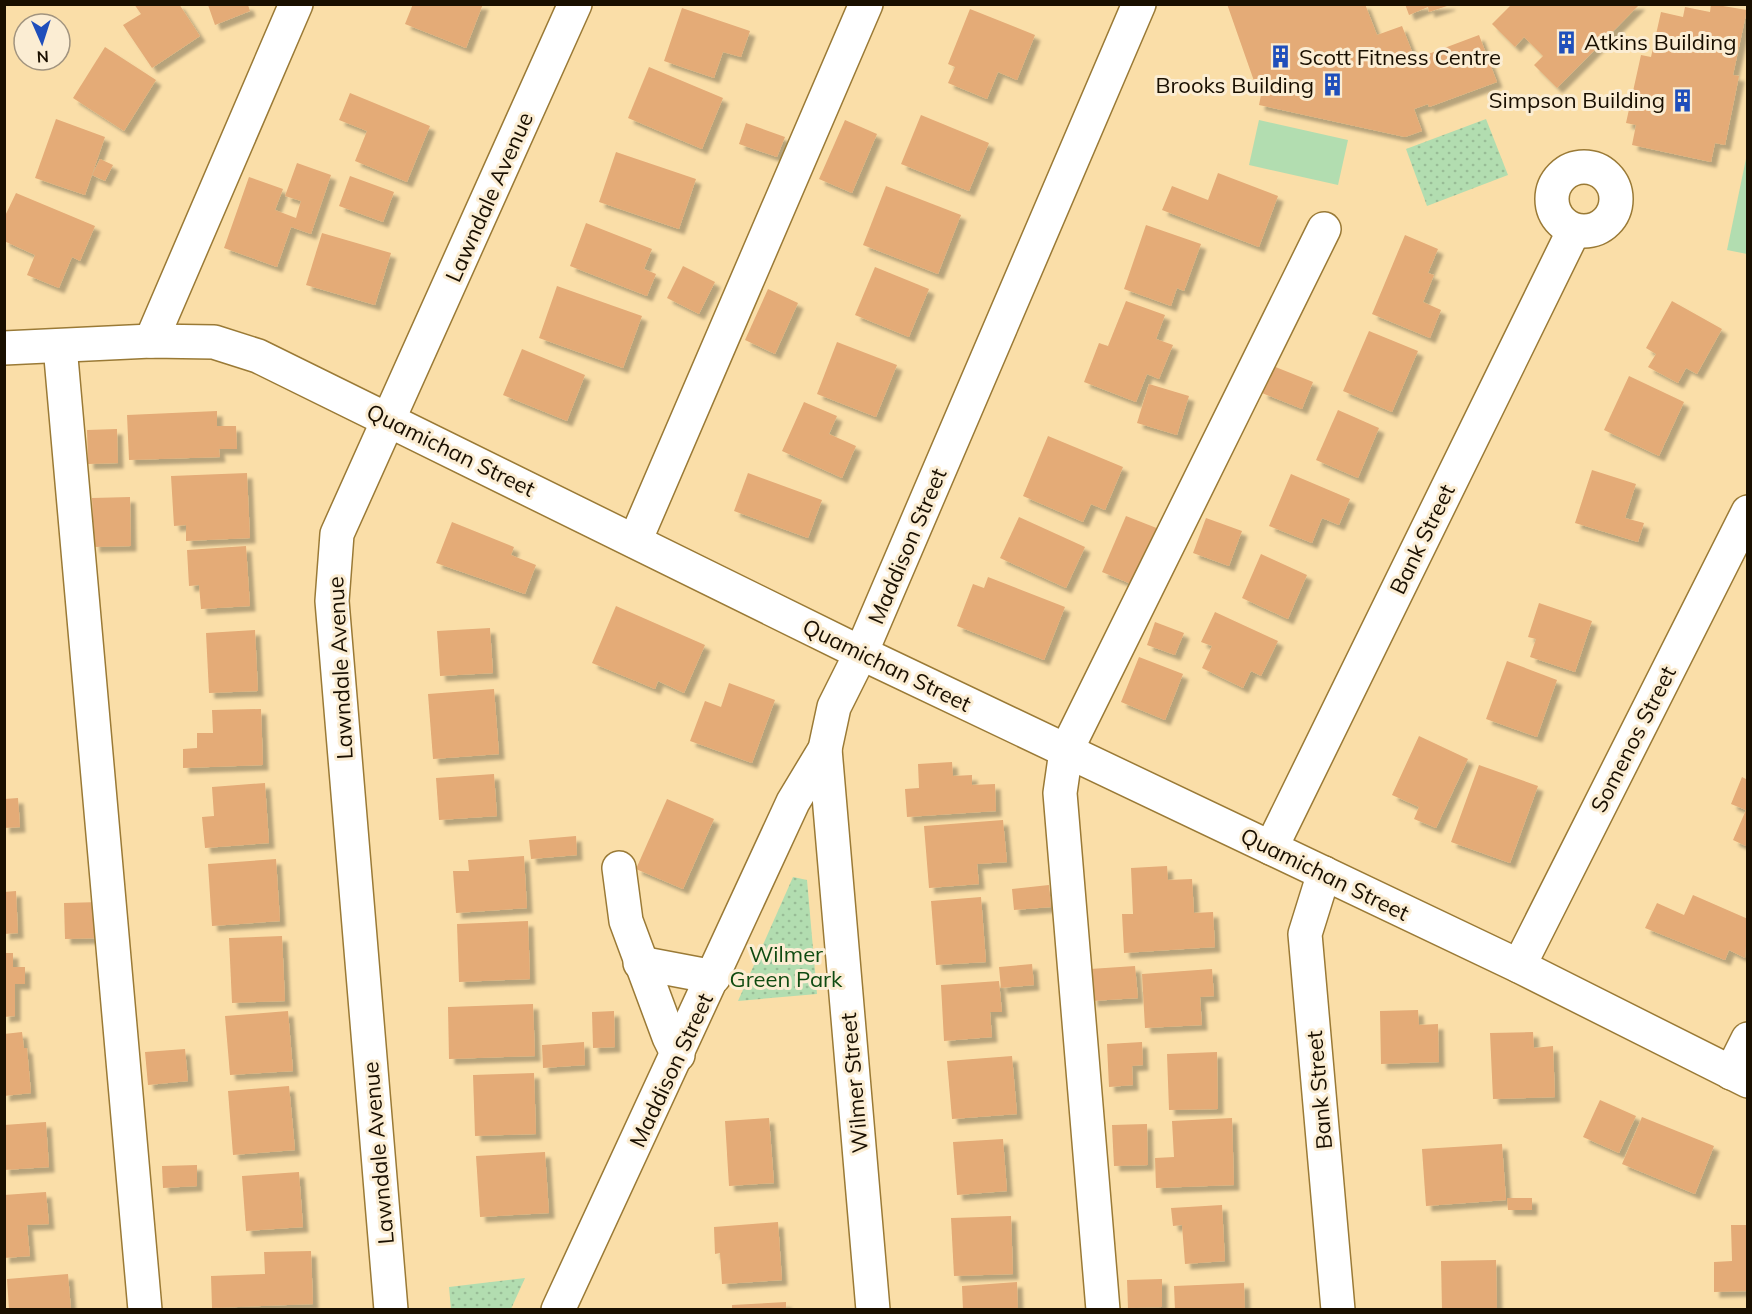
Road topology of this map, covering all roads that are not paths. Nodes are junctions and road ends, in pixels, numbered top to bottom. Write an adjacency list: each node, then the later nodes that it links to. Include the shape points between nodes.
1 (296, 4): 7 (street)
2 (575, 4): 10 (street, Lawndale Avenue)
3 (866, 4): 12 (street)
4 (1139, 4): 13 (street, Maddison Street)
5 (1324, 229): 15 (street)
6 (1574, 230): 16 (street, Bank Street)
7 (151, 342): 8 (street, Quamichan Street); 10 (street, Quamichan Street, via 214,342 258,356)
8 (60, 346): 9 (street, Quamichan Street); 25 (street)
9 (4, 348)
10 (388, 419): 12 (street, Quamichan Street); 26 (street, Lawndale Avenue, via 337,534 332,602)
11 (1748, 512): 20 (street, Somenos Street)
12 (635, 541): 13 (street, Quamichan Street)
13 (861, 653): 14 (street, Maddison Street, via 834,707); 15 (street, Quamichan Street)
14 (825, 749): 21 (street, Maddison Street, via 793,802); 28 (street, Wilmer Street)
15 (1066, 751): 16 (street, Quamichan Street); 29 (street, via 1060,793)
16 (1271, 848): 18 (street, Quamichan Street)
17 (619, 868): 19 (street, via 626,921)
18 (1324, 873): 20 (street, Quamichan Street); 30 (street, Bank Street, via 1305,934)
19 (640, 963): 21 (street); 23 (street)
20 (1519, 966): 24 (street, Quamichan Street)
21 (714, 977): 23 (street, Maddison Street)
22 (1748, 1039): 24 (street)
23 (678, 1055): 27 (street, Maddison Street)
24 (1739, 1077)
25 (145, 1310)
26 (391, 1310)
27 (558, 1310)
28 (873, 1310)
29 (1104, 1310)
30 (1338, 1310)

